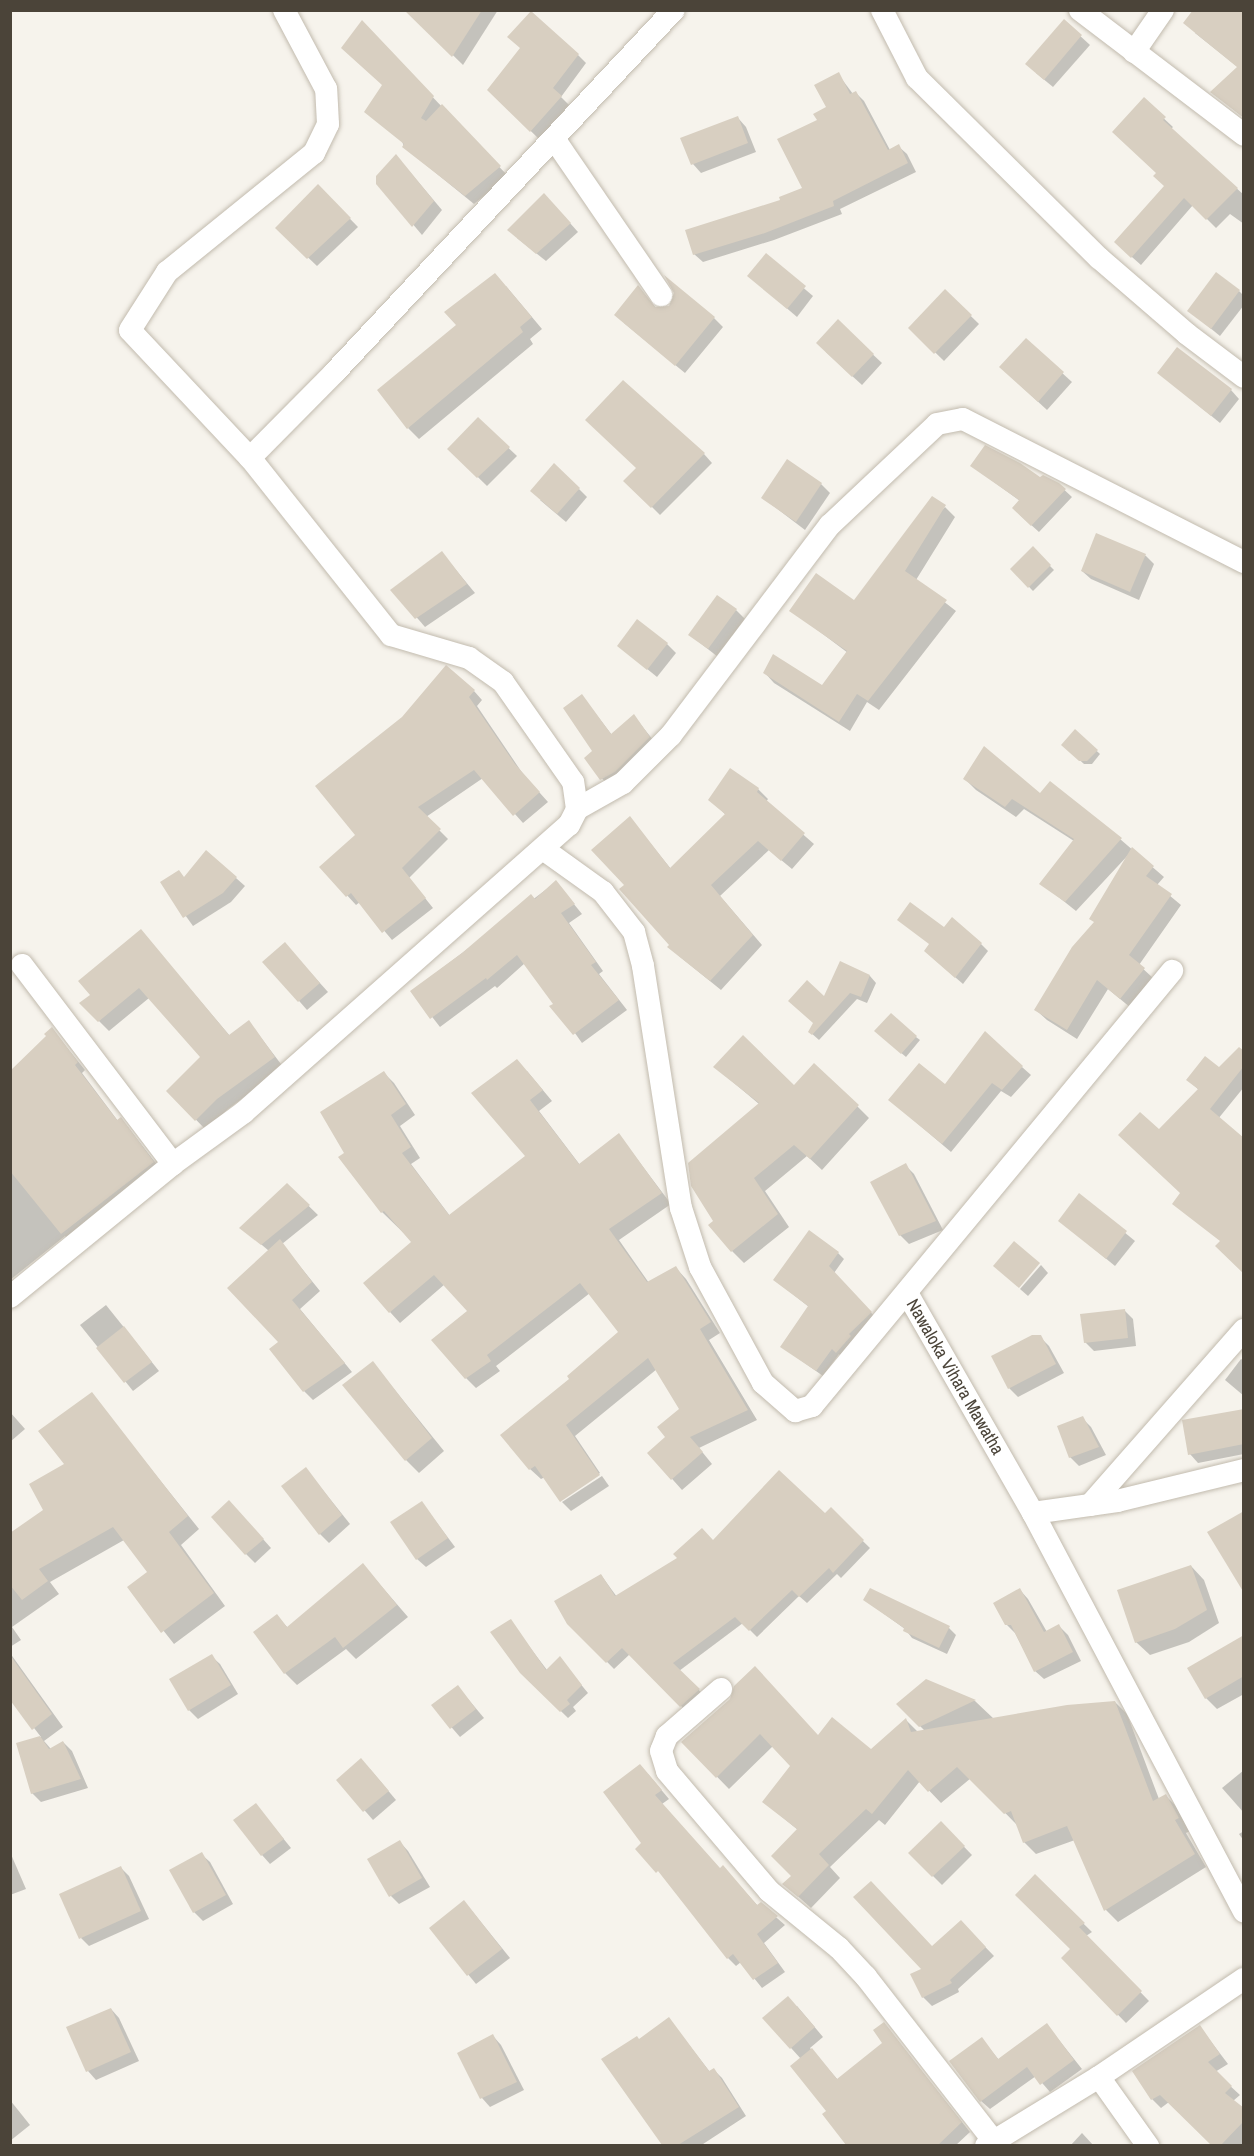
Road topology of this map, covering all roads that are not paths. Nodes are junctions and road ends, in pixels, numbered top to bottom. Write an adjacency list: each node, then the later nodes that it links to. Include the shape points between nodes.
1 (674, 10): 8 (street)
2 (882, 10): 10 (street, via 917,78 1099,258)
3 (1080, 10): 6 (street)
4 (1162, 10): 6 (street)
5 (294, 16): 11 (street, via 326,89 328,124 314,153 168,272 130,330)
6 (1134, 52): 7 (street)
7 (1244, 135)
8 (555, 140): 9 (street); 11 (street)
9 (661, 295)
10 (1244, 377)
11 (250, 458): 13 (street, via 392,635 469,658 503,682 573,782)
12 (1244, 562): 13 (street, via 963,419 937,424 830,525 671,735 623,783)
13 (577, 809): 14 (street, via 570,825)
14 (543, 849): 17 (street, via 243,1113); 18 (street, via 603,892 634,932 643,966 681,1208 700,1267 763,1383 795,1412 812,1406)
15 (22, 965): 17 (street)
16 (1172, 970): 18 (street, Nawaloka Vihara Mawatha)
17 (173, 1164): 19 (street)
18 (907, 1293): 23 (street, Nawaloka Vihara Mawatha)
19 (10, 1297)
20 (1244, 1330): 22 (street)
21 (1244, 1470): 22 (street)
22 (1090, 1505): 23 (street)
23 (1033, 1513): 25 (street, Nawaloka Vihara Mawatha)
24 (721, 1689): 28 (street, via 667,1736 661,1751 667,1771 769,1892 839,1948 866,1977)
25 (1244, 1912)
26 (1244, 1979): 27 (street)
27 (1099, 2076): 28 (street); 29 (street)
28 (990, 2143)
29 (1148, 2145)

